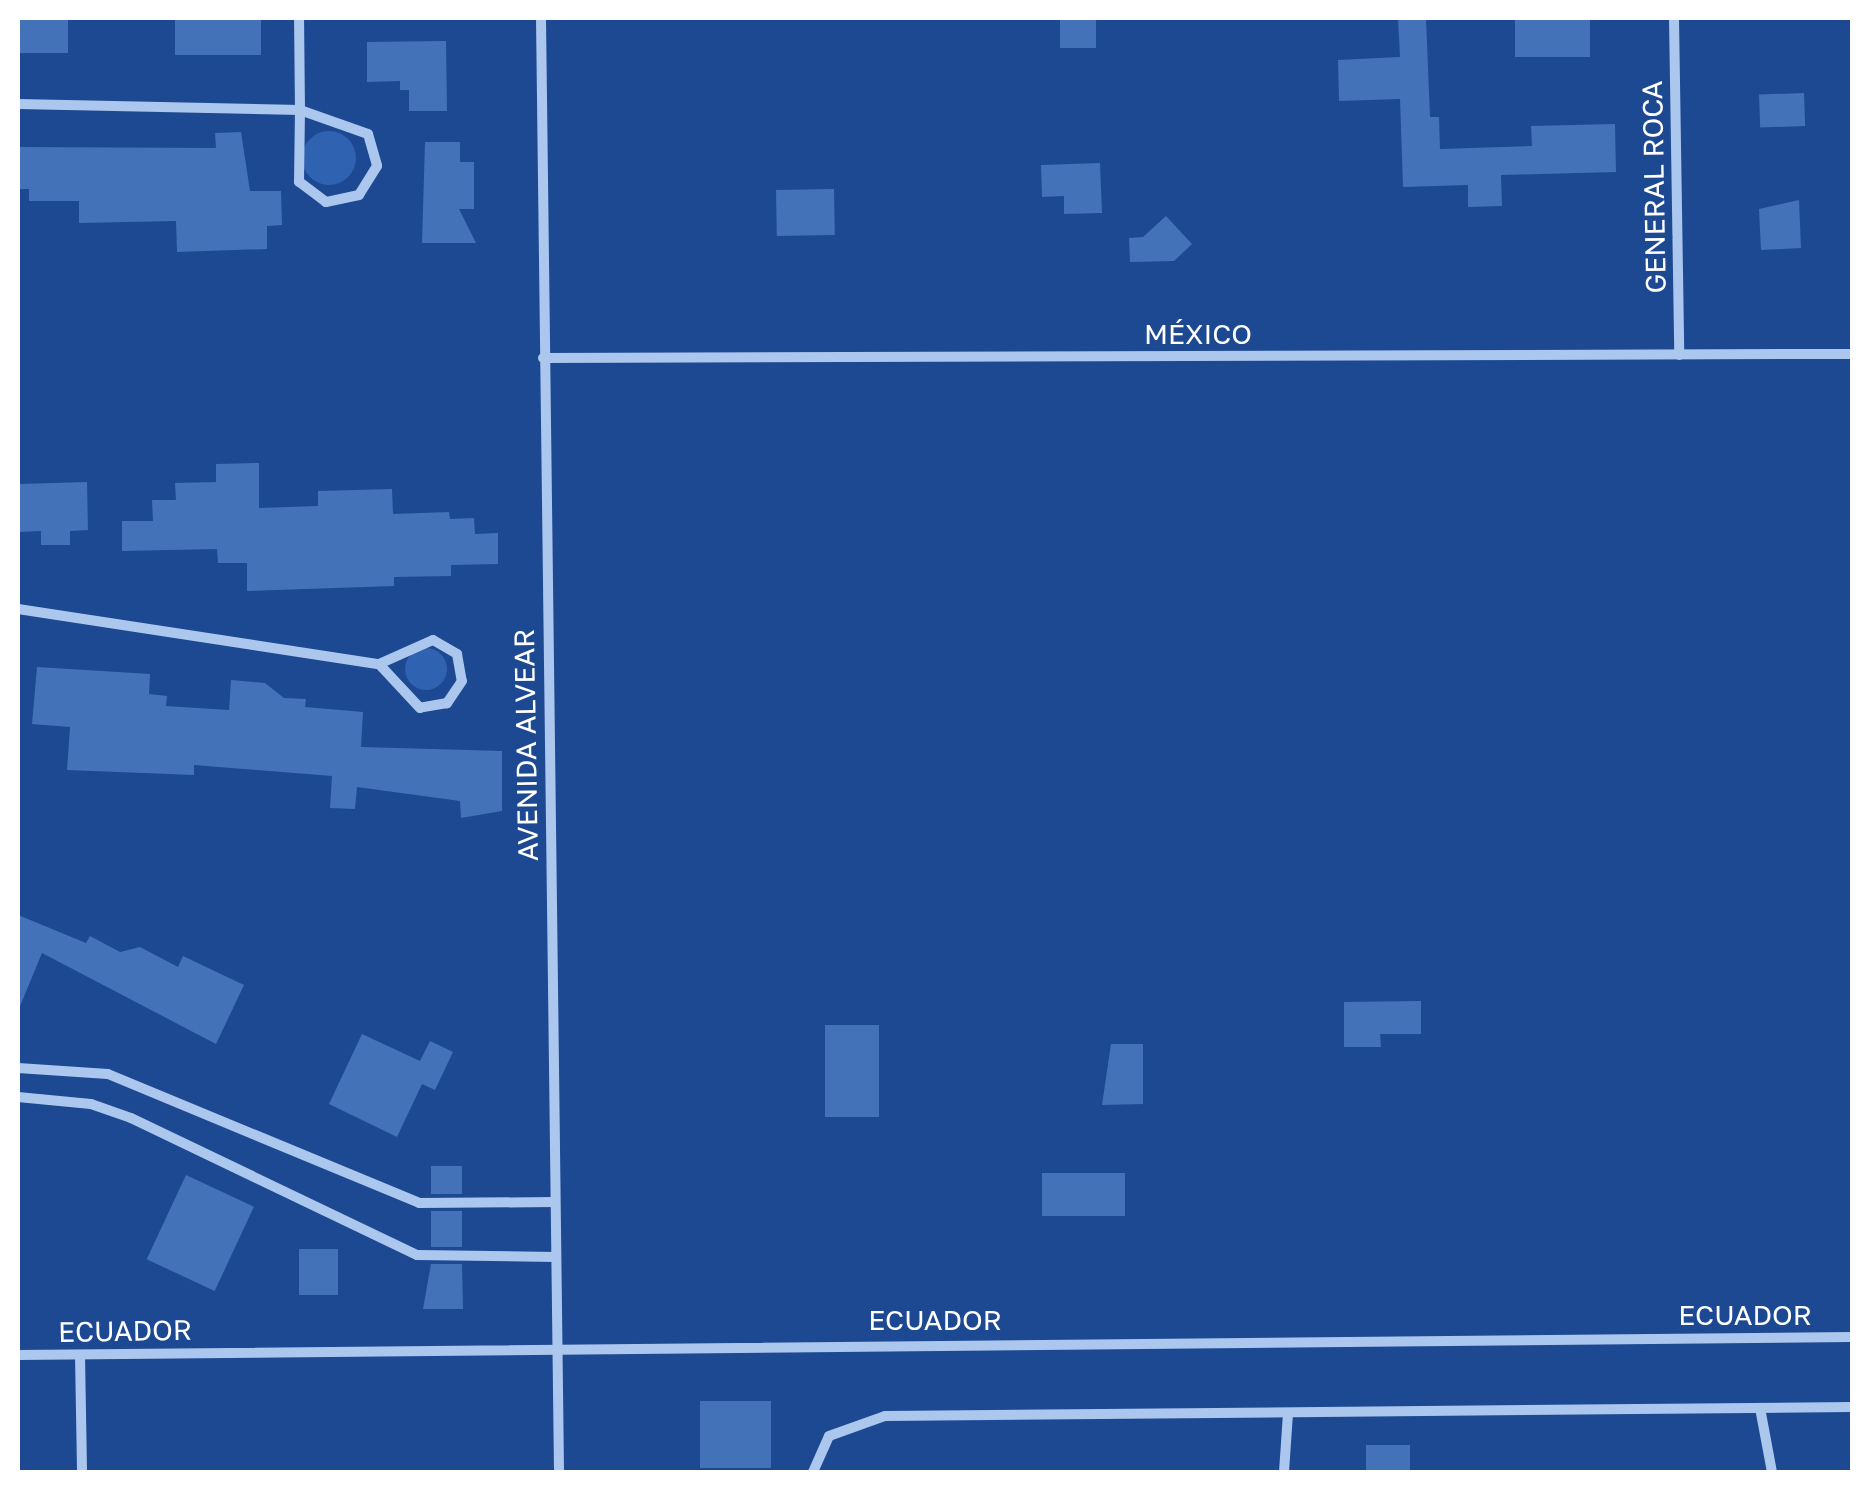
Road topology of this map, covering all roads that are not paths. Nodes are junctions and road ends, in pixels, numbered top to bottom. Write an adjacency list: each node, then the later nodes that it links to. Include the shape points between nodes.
1 (299, 18): 5 (street)
2 (540, 18): 8 (street, AVENIDA ALVEAR)
3 (1674, 18): 7 (street, GENERAL ROCA)
4 (18, 104): 5 (street)
5 (300, 110): 5 (street, via 298,182 326,202 358,195 377,166 368,134)
6 (1852, 354): 7 (street, MÉXICO)
7 (1679, 355): 8 (street, MÉXICO)
8 (543, 358): 13 (street, AVENIDA ALVEAR)
9 (18, 609): 10 (street)
10 (379, 664): 10 (street, via 420,708 447,704 462,681 457,654 434,640)
11 (18, 1068): 13 (street, via 108,1074 419,1203)
12 (18, 1097): 14 (street, via 90,1104 132,1118 417,1255)
13 (555, 1202): 14 (street, AVENIDA ALVEAR)
14 (556, 1257): 16 (street, AVENIDA ALVEAR)
15 (1852, 1337): 16 (street, ECUADOR)
16 (556, 1345): 18 (street, ECUADOR); 23 (street, AVENIDA ALVEAR)
17 (18, 1355): 18 (street, ECUADOR)
18 (80, 1355): 22 (street)
19 (1852, 1406): 20 (street)
20 (1760, 1408): 21 (street); 26 (street)
21 (1288, 1413): 24 (street, via 885,1416 829,1436); 25 (street)
22 (82, 1472)
23 (558, 1472)
24 (813, 1472)
25 (1284, 1472)
26 (1772, 1472)

